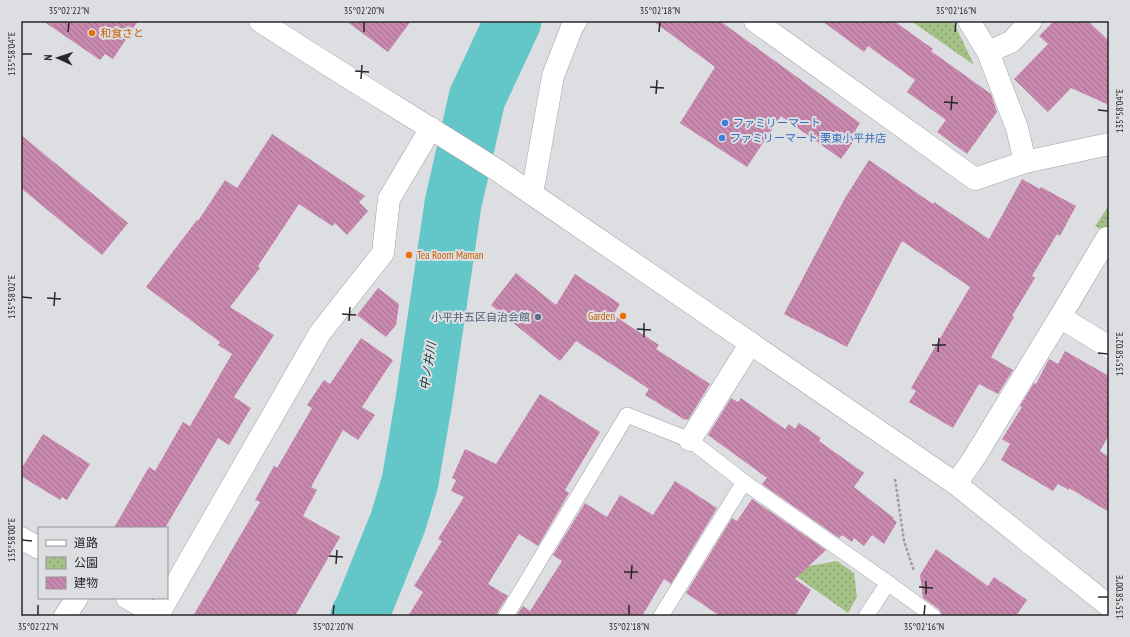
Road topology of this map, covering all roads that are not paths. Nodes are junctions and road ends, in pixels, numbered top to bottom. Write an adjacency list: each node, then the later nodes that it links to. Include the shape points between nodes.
1 (260, 21): 7 (street)
2 (576, 21): 10 (street, via 553,76)
3 (755, 21): 9 (street, via 975,179)
4 (969, 21): 6 (street)
5 (1031, 21): 6 (street, via 1011,42)
6 (988, 52): 9 (street, via 1017,128)
7 (434, 130): 10 (street); 23 (street, via 389,199 383,253 320,333)
8 (1109, 144): 9 (street)
9 (1025, 162)
10 (532, 194): 13 (street)
11 (1107, 238): 12 (street)
12 (1060, 317): 14 (street); 17 (street)
13 (751, 343): 15 (street); 17 (street)
14 (1109, 347)
15 (690, 440): 16 (lane); 28 (lane, via 627,415)
16 (744, 482): 20 (lane); 29 (lane)
17 (956, 484): 25 (street)
18 (21, 538): 19 (street)
19 (38, 547)
20 (888, 583): 30 (lane); 31 (lane)
21 (76, 599): 26 (street)
22 (129, 599): 27 (street)
23 (168, 599)
24 (168, 599): 27 (street)
25 (1109, 606)
26 (65, 616)
27 (158, 616)
28 (506, 616)
29 (661, 616)
30 (866, 616)
31 (933, 616)

